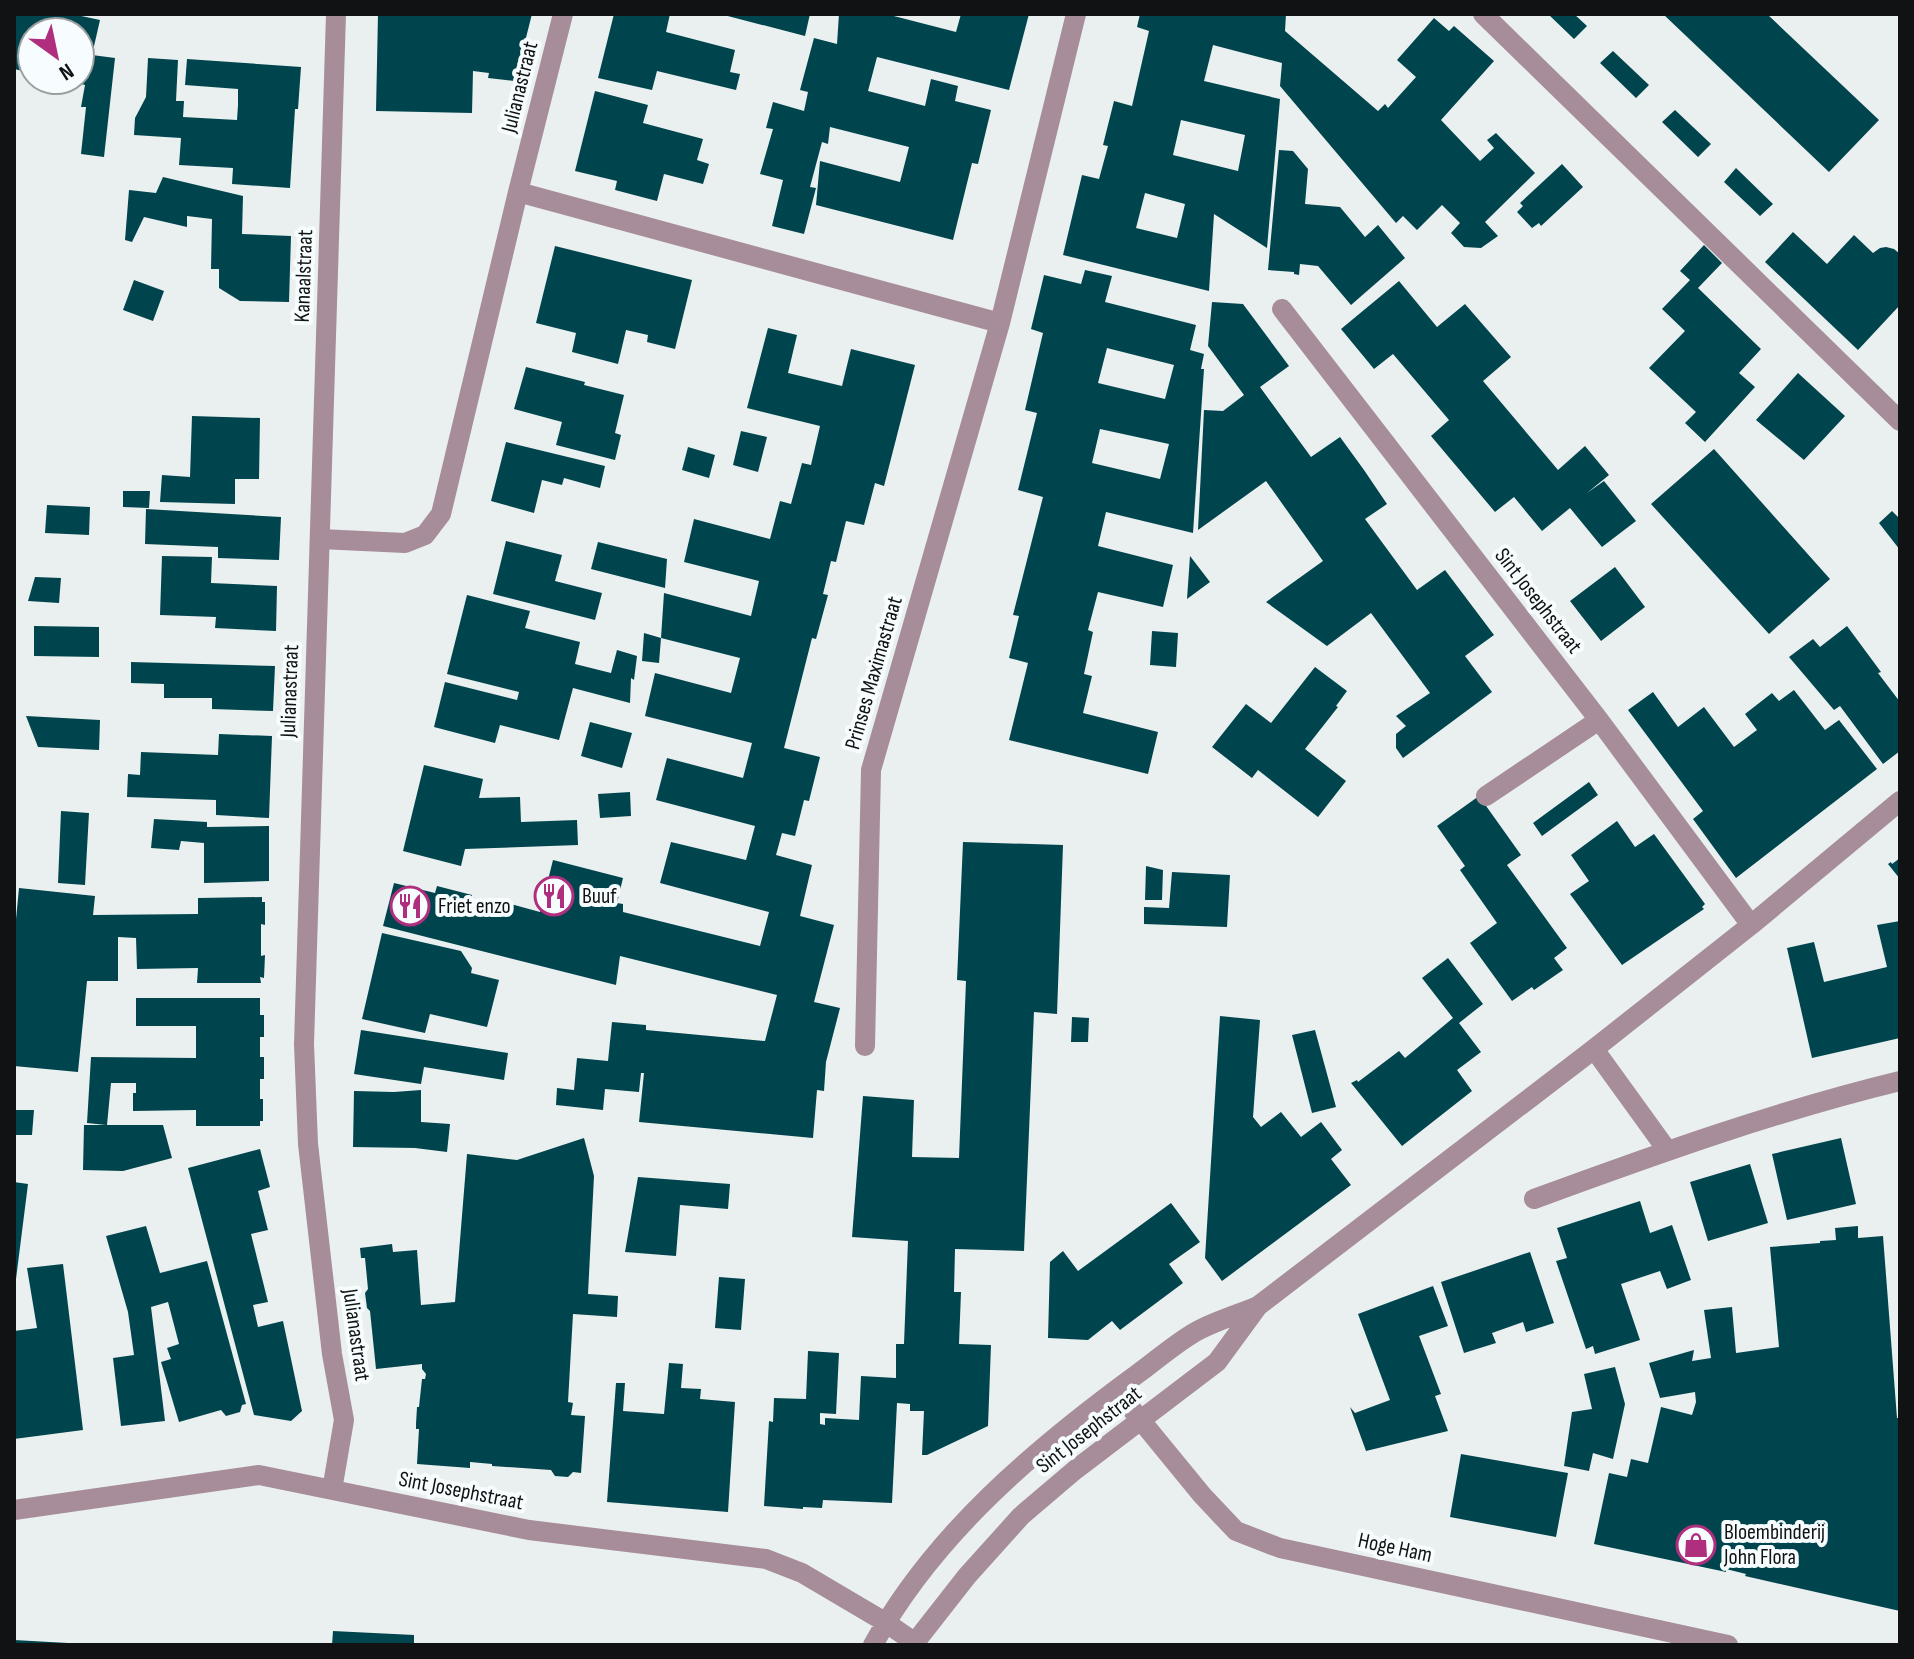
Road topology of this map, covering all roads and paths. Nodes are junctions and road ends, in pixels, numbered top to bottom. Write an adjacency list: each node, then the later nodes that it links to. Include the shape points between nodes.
1 (336, 14): 9 (street, Kanaalstraat)
2 (563, 14): 5 (street, Julianastraat)
3 (1076, 14): 7 (street, Prinses Maximastraat)
4 (1483, 14): 8 (street)
5 (518, 192): 7 (street); 9 (street, Julianastraat, via 441,514 425,535 405,543)
6 (1282, 309): 10 (street, Sint Josephstraat)
7 (1000, 323): 14 (street, Prinses Maximastraat, via 871,770)
8 (1900, 421)
9 (320, 539): 22 (street, Julianastraat, via 304,1044 308,1144 344,1420)
10 (1599, 720): 11 (street); 13 (street, Sint Josephstraat)
11 (1486, 796)
12 (1900, 801): 13 (street, Sint Josephstraat)
13 (1751, 925): 15 (street, Sint Josephstraat)
14 (865, 1046)
15 (1594, 1049): 17 (street); 19 (street, Sint Josephstraat)
16 (1900, 1081): 17 (street)
17 (1667, 1150): 18 (street)
18 (1534, 1199)
19 (1258, 1306): 20 (street, Sint Josephstraat, via 1200,1329); 21 (street, Sint Josephstraat, via 1217,1362)
20 (1116, 1390): 21 (street, Hoge Ham); 24 (street, Sint Josephstraat, via 989,1497 937,1551)
21 (1139, 1420): 25 (street, Hoge Ham, via 1236,1531 1280,1548); 26 (street, Sint Josephstraat, via 1021,1516)
22 (332, 1490): 23 (street, Sint Josephstraat, via 259,1475); 24 (street, Sint Josephstraat, via 529,1530 766,1559 802,1573)
23 (14, 1510)
24 (885, 1622): 26 (street, Sint Josephstraat); 27 (street)
25 (1704, 1642): 28 (street, Hoge Ham)
26 (914, 1644)
27 (873, 1645)
28 (1728, 1645)

